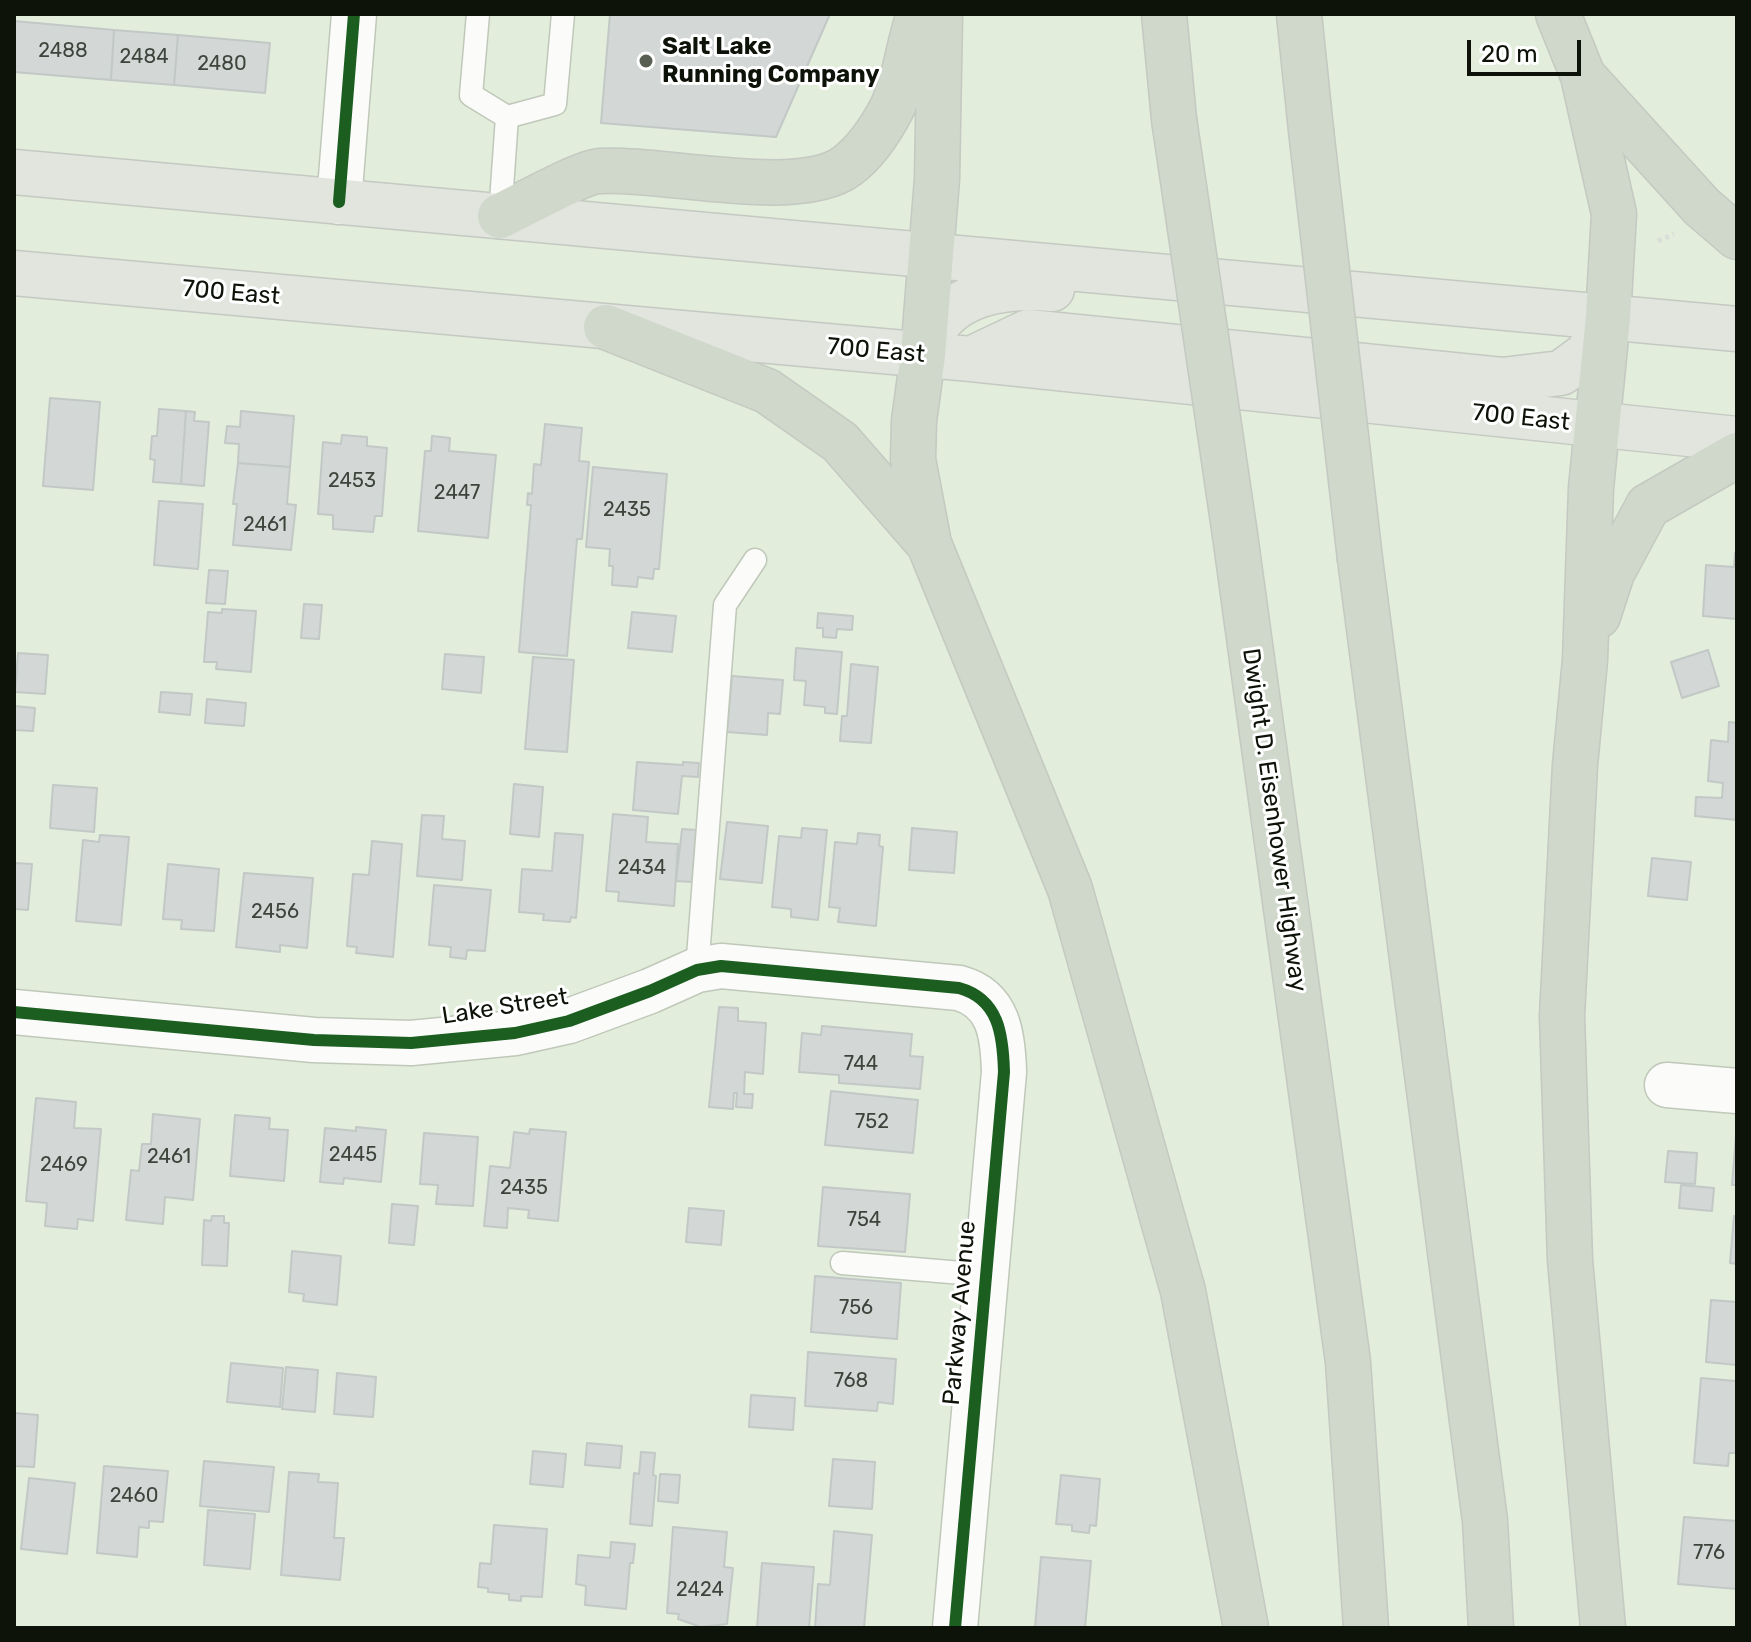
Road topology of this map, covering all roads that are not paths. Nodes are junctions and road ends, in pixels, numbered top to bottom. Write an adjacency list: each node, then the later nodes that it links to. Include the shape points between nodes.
1 (354, 14): 12 (street)
2 (478, 14): 10 (lane, via 471,95)
3 (563, 14): 10 (lane, via 555,104)
4 (919, 14): 13 (highway, via 893,105 870,144 846,167 815,179 767,183 597,170)
5 (940, 14): 15 (highway)
6 (1164, 14): 38 (highway, Dwight D. Eisenhower Highway, bridge, via 1174,119 1348,1362)
7 (1299, 14): 39 (highway, bridge, via 1360,559 1485,1521)
8 (1558, 14): 9 (highway)
9 (1583, 76): 14 (highway, via 1702,207); 18 (highway, via 1614,214)
10 (507, 117): 13 (lane)
11 (14, 172): 12 (main road)
12 (339, 202): 13 (main road)
13 (500, 216): 15 (main road)
14 (1737, 237)
15 (932, 255): 17 (main road); 21 (highway)
16 (14, 273): 19 (main road, 700 East)
17 (1521, 309): 18 (main road); 21 (main road, via 1471,328 1026,287 964,302 943,318)
18 (1608, 317): 20 (main road); 22 (main road, via 1587,354 1561,373 1502,380 1028,332); 23 (highway)
19 (606, 327): 21 (main road, 700 East); 26 (highway, via 767,391 840,442)
20 (1737, 329)
21 (923, 355): 22 (main road, 700 East); 26 (highway, via 913,459)
22 (971, 359): 23 (main road, 700 East)
23 (1597, 425): 24 (main road, 700 East); 28 (highway)
24 (1737, 439)
25 (1737, 455): 28 (highway, via 1648,506 1612,573)
26 (929, 544): 37 (highway, via 1070,889 1183,1291)
27 (755, 560): 29 (lane, via 725,605)
28 (1585, 660): 40 (highway, via 1562,1016 1570,1260)
29 (697, 970): 30 (street, Lake Street, via 721,966 959,988); 31 (street, Lake Street, via 569,1021 515,1033 411,1043 314,1040)
30 (990, 1005): 35 (street, Parkway Avenue, via 1001,1031 1004,1072)
31 (14, 1012)
32 (1667, 1085): 33 (street)
33 (1737, 1091)
34 (842, 1263): 35 (lane)
35 (986, 1275): 36 (street, Parkway Avenue)
36 (955, 1628)
37 (1246, 1628)
38 (1366, 1628)
39 (1491, 1628)
40 (1603, 1628)

